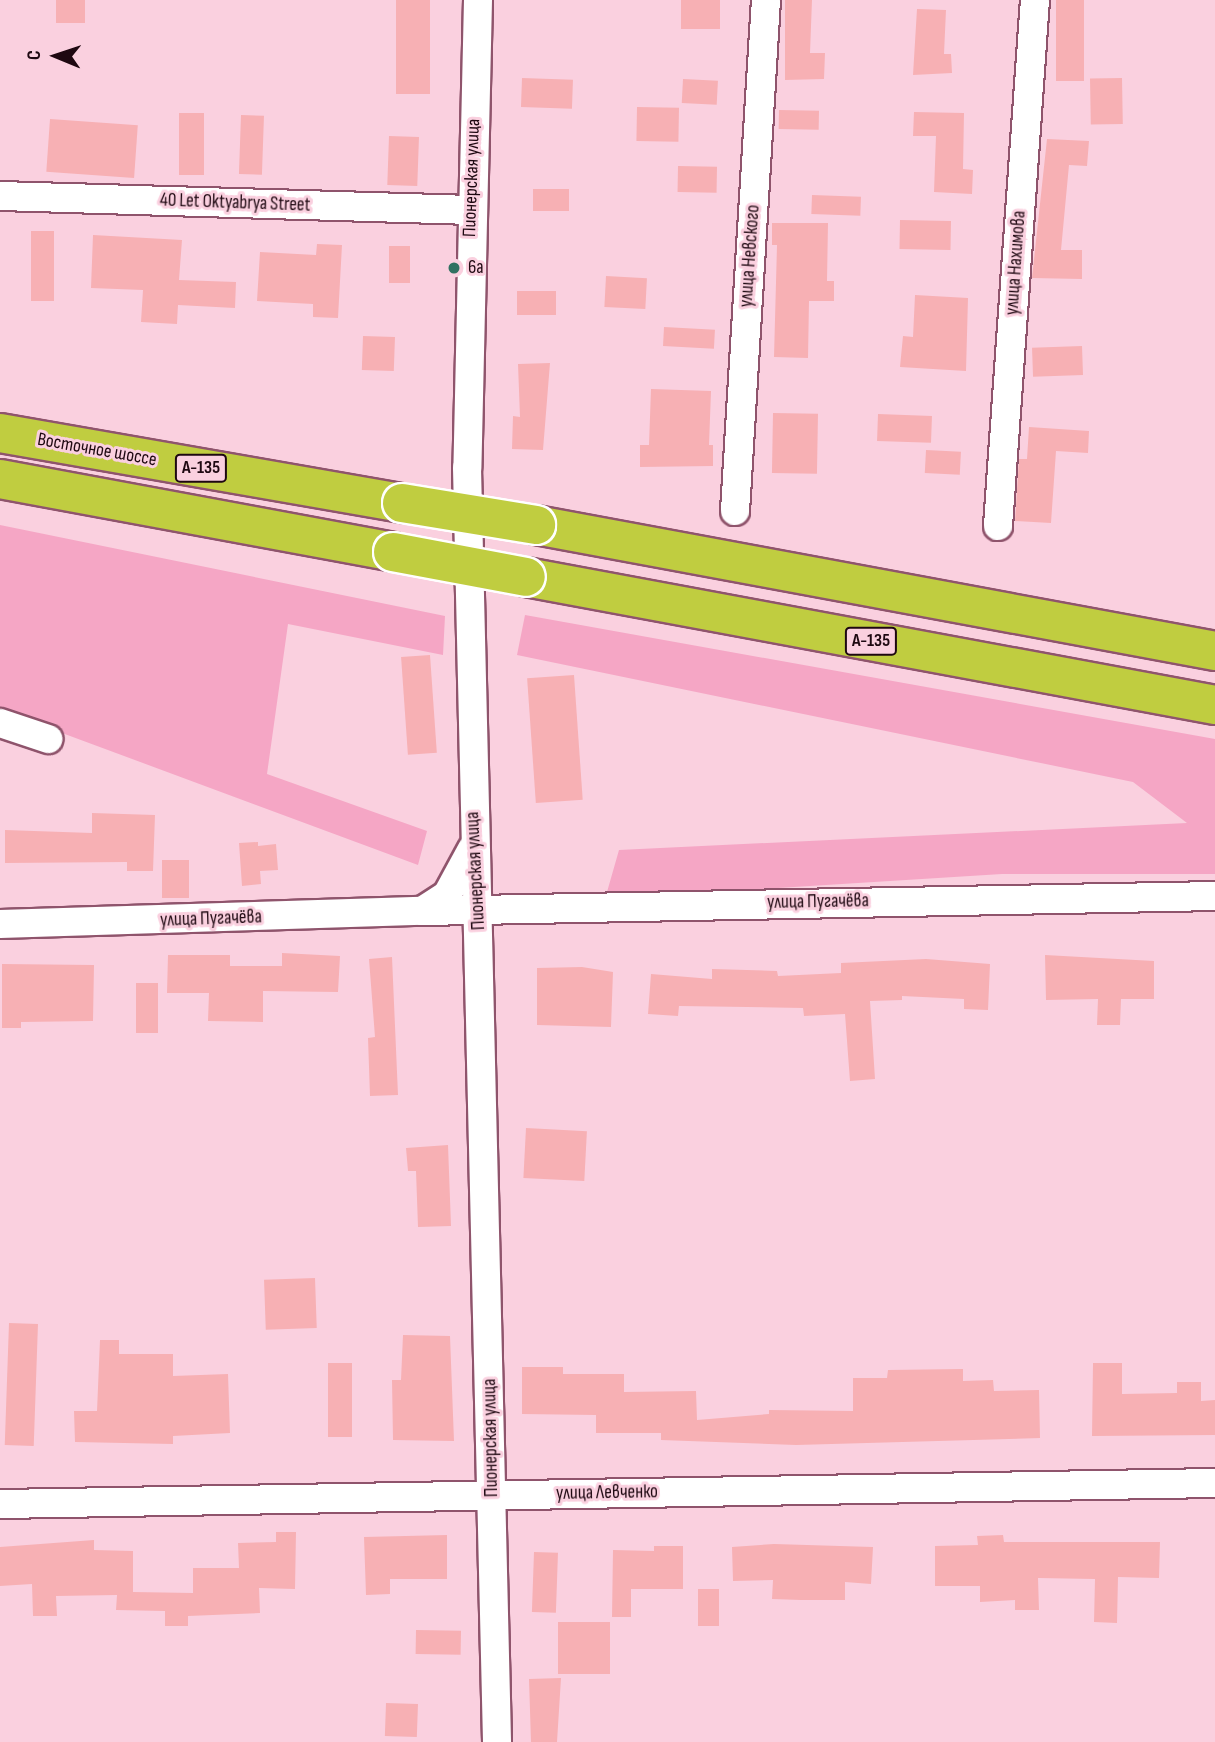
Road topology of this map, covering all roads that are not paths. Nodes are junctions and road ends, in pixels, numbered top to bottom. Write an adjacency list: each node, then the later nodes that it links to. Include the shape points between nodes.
1 (478, 0): 5 (street, Пионерская улица)
2 (766, 0): 8 (street, улица Невского)
3 (1035, 0): 9 (street, улица Нахимова)
4 (0, 196): 5 (street, 40 Let Oktyabrya Street)
5 (471, 210): 14 (street, Пионерская улица, via 467,468)
6 (0, 433): 10 (highway, Восточное шоссе / А-135, bridge, via 536,525)
7 (0, 479): 11 (highway, А-135, bridge)
8 (735, 511)
9 (998, 526)
10 (1215, 652)
11 (1215, 705)
12 (0, 723): 13 (street)
13 (48, 739)
14 (473, 846): 16 (street, Пионерская улица); 17 (street, via 461,878 447,895)
15 (1215, 896): 16 (street, улица Пугачёва)
16 (480, 908): 17 (street, улица Пугачёва); 20 (street, Пионерская улица)
17 (422, 911): 18 (street, улица Пугачёва)
18 (0, 924)
19 (1215, 1483): 20 (street, улица Левченко)
20 (492, 1494): 21 (street, улица Левченко); 22 (street, Пионерская улица)
21 (0, 1504)
22 (496, 1742)

